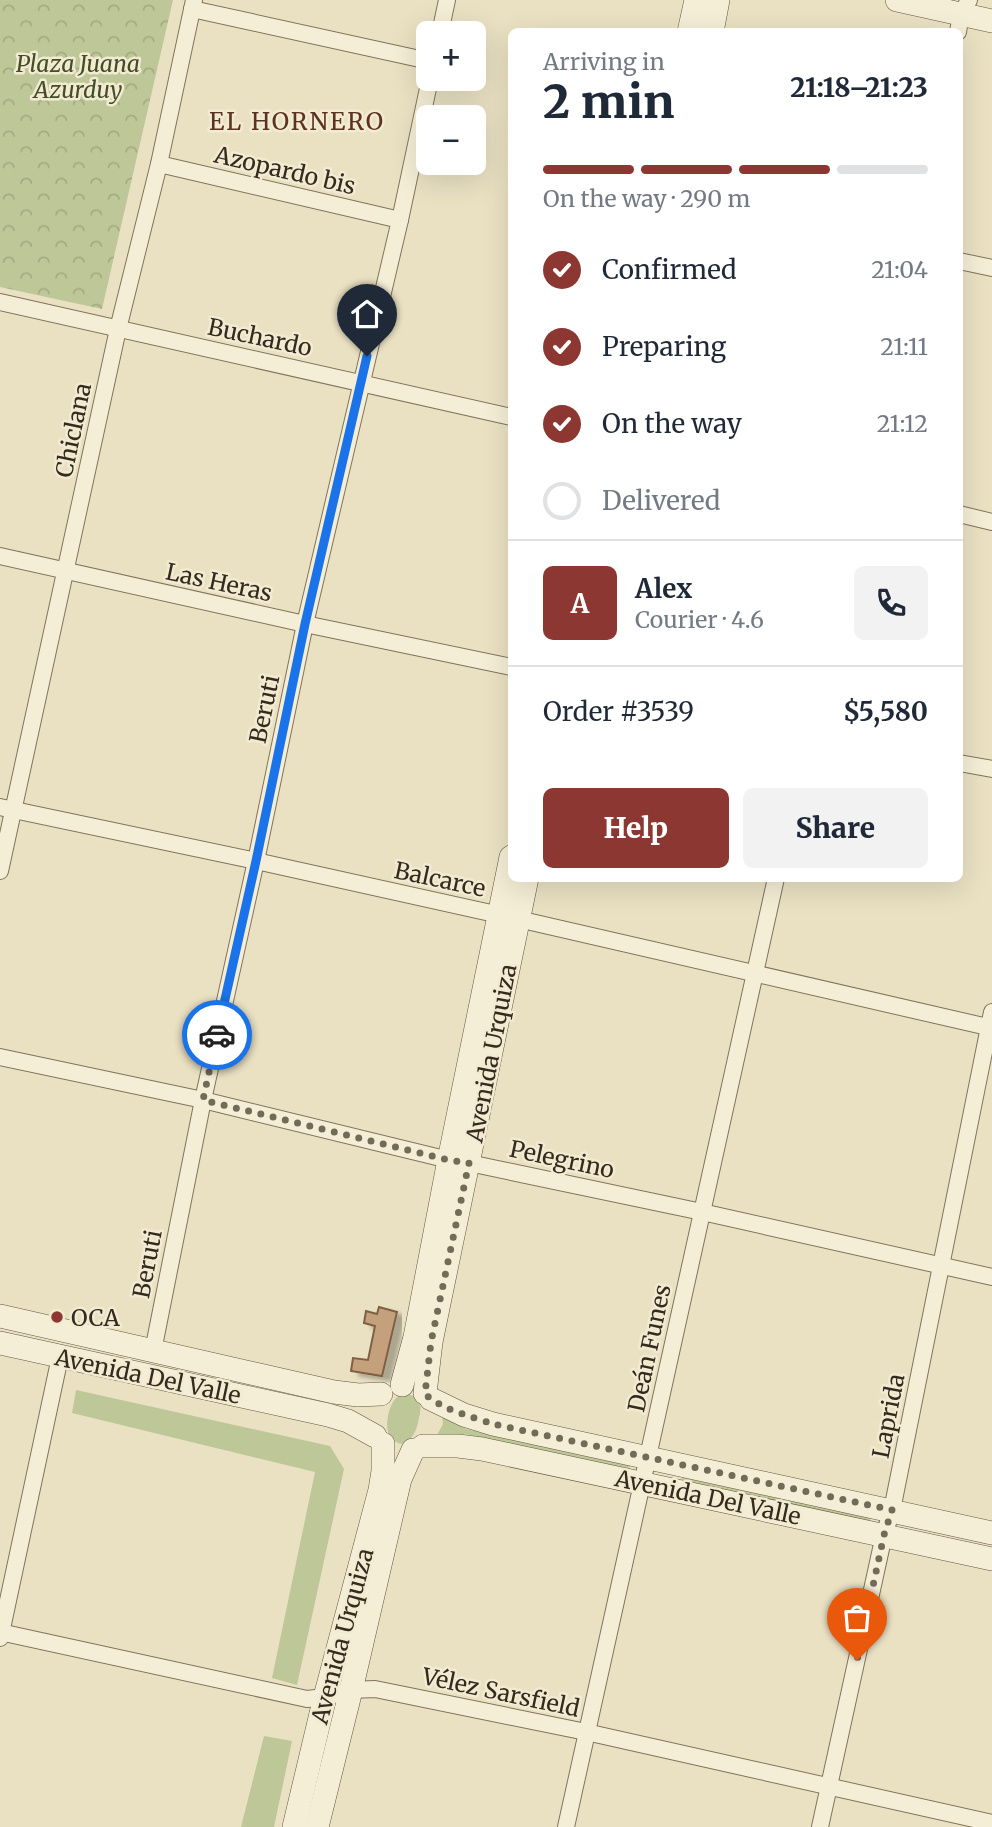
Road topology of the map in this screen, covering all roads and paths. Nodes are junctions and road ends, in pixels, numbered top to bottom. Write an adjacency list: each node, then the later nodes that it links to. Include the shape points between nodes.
1 (447, 0): 7 (street)
2 (696, 0): 9 (main road)
3 (718, 0): 10 (main road)
4 (897, 0): 6 (main road)
5 (193, 5): 11 (street); 13 (street, Chiclana)
6 (963, 15): 8 (main road)
7 (443, 21)
8 (992, 21)
9 (691, 28)
10 (713, 28)
11 (416, 58)
12 (427, 91): 14 (street, Beruti)
13 (159, 164): 14 (street, Azopardo bis); 18 (street, Chiclana)
14 (400, 219): 19 (street, Beruti)
15 (963, 262): 16 (street)
16 (992, 268)
17 (0, 302): 18 (street, Buchardo)
18 (118, 329): 19 (street, Buchardo); 24 (street, Chiclana)
19 (361, 383): 20 (street, Buchardo); 25 (street, Beruti)
20 (508, 416)
21 (963, 515): 22 (street)
22 (992, 522)
23 (0, 556): 24 (street, Las Heras)
24 (65, 572): 25 (street, Las Heras); 29 (street, Chiclana)
25 (305, 624): 26 (street, Las Heras); 30 (street, Beruti)
26 (508, 666)
27 (963, 764): 28 (street)
28 (992, 769)
29 (7, 809): 30 (street, Balcarce); 31 (street, Chiclana)
30 (256, 861): 35 (street, Balcarce); 39 (street, Beruti)
31 (0, 871)
32 (510, 882): 35 (main road)
33 (525, 882): 35 (main road, Avenida Urquiza)
34 (775, 882): 36 (street, Deán Funes)
35 (508, 917): 36 (street, Balcarce); 40 (main road, Avenida Urquiza)
36 (755, 973): 37 (street, Balcarce); 41 (street, Deán Funes)
37 (991, 1023): 42 (street, Laprida)
38 (0, 1057): 39 (street, Pelegrino)
39 (203, 1100): 40 (street, Pelegrino); 46 (street, Beruti)
40 (459, 1162): 41 (street, Pelegrino); 48 (main road, via 415,1337); 49 (main road, Avenida Urquiza, via 431,1342)
41 (702, 1212): 42 (street, Pelegrino); 52 (street, Deán Funes)
42 (942, 1265): 43 (street, Pelegrino); 54 (street, Laprida)
43 (992, 1277)
44 (0, 1316): 46 (main road, Avenida Del Valle)
45 (0, 1343): 47 (main road, Avenida Del Valle)
46 (153, 1351): 48 (main road, Avenida Del Valle, via 334,1392 358,1395)
47 (60, 1357): 50 (main road, Avenida Del Valle, via 328,1415); 58 (street)
48 (391, 1390): 49 (main road, via 413,1387); 50 (main road, via 374,1403 371,1414)
49 (428, 1396): 51 (main road, via 437,1419 430,1438); 52 (main road, Avenida Del Valle, via 493,1424)
50 (379, 1440): 51 (main road, via 393,1450); 60 (main road, Avenida Urquiza, via 380,1490)
51 (418, 1448): 53 (main road, Avenida Del Valle, via 482,1449); 59 (main road, Avenida Urquiza, via 400,1479)
52 (648, 1458): 53 (street, Deán Funes); 54 (main road, Avenida Del Valle)
53 (641, 1482): 56 (main road, Avenida Del Valle); 61 (street, Deán Funes)
54 (892, 1510): 55 (main road, Avenida Del Valle); 56 (street, Laprida)
55 (992, 1533)
56 (884, 1535): 57 (main road, Avenida Del Valle); 62 (street, Laprida)
57 (992, 1559)
58 (0, 1634): 60 (street, Vélez Sarsfield, via 307,1699)
59 (351, 1690): 60 (street, Vélez Sarsfield); 61 (street, Vélez Sarsfield, via 375,1689); 65 (main road, Avenida Urquiza)
60 (326, 1697): 64 (main road, Avenida Urquiza)
61 (586, 1732): 62 (street, Vélez Sarsfield); 66 (street, Deán Funes)
62 (830, 1785): 63 (street, Vélez Sarsfield); 67 (street, Laprida)
63 (992, 1822)
64 (294, 1827)
65 (317, 1827)
66 (566, 1827)
67 (820, 1827)

